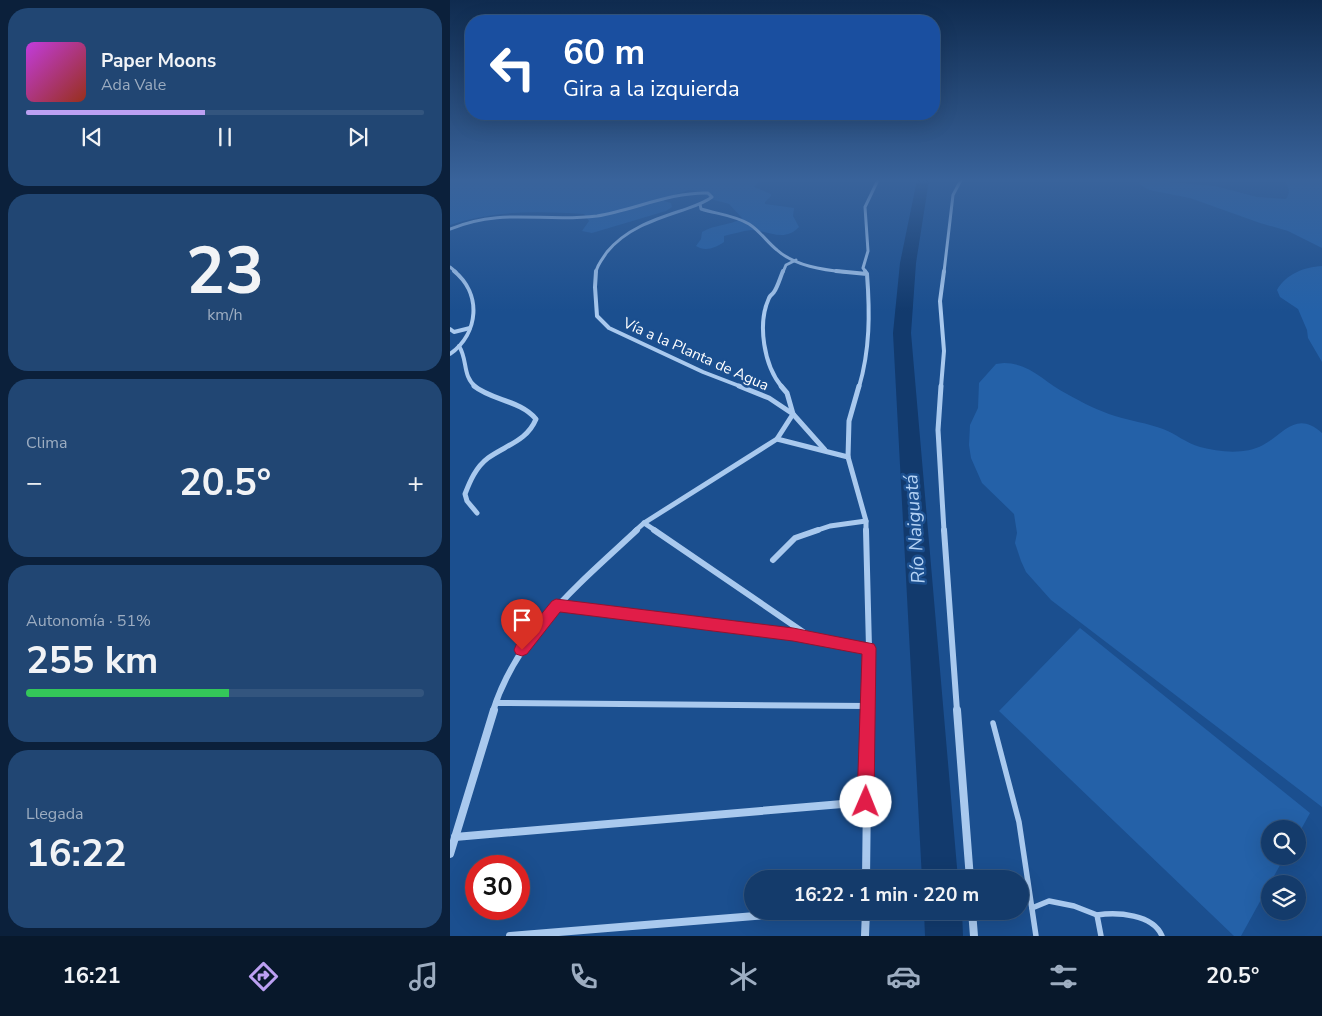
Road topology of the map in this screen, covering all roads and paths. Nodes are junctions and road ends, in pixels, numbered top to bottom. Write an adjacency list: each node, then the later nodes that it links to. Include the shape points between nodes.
1 (461, 224): 6 (street)
2 (643, 224): 14 (street, Vía a la Planta de Agua, via 617,241 596,269 597,316 609,328 703,372 769,398)
3 (749, 224): 7 (street, via 779,252)
4 (866, 224): 9 (street, via 868,252 862,268)
5 (949, 224): 32 (street, via 940,301 944,351 938,430)
6 (450, 229)
7 (796, 260): 9 (street, via 814,267); 14 (street, via 786,265 769,297 762,323 767,354 776,380 787,393)
8 (450, 267): 10 (street, via 469,287 474,303)
9 (867, 274): 17 (street, via 869,340 849,421)
10 (470, 328): 11 (street, via 454,332); 12 (street)
11 (450, 329)
12 (459, 346): 13 (street); 18 (street, via 471,384 496,398 526,408 536,419 524,436 487,459 473,475 464,494)
13 (450, 354)
14 (793, 414): 15 (street); 16 (street)
15 (777, 438): 16 (street); 20 (street)
16 (825, 450): 17 (street)
17 (848, 457): 19 (street)
18 (477, 513)
19 (866, 521): 21 (street, via 830,526 795,538); 24 (street)
20 (644, 523): 22 (street); 23 (street)
21 (773, 560)
22 (556, 605): 23 (street); 25 (street, via 522,650)
23 (812, 638): 24 (street)
24 (869, 648): 26 (street)
25 (496, 703): 26 (street); 29 (street)
26 (868, 706): 28 (street)
27 (993, 723): 33 (lane, via 1019,822)
28 (866, 802): 29 (street); 31 (street)
29 (455, 837): 30 (street)
30 (450, 854)
31 (866, 870)
32 (969, 870)
33 (1032, 908): 34 (lane, via 1049,901); 41 (lane)
34 (1097, 915): 42 (lane); 43 (lane, via 1112,912 1132,914 1159,929)
35 (744, 917): 38 (street)
36 (866, 920): 39 (street)
37 (973, 920): 40 (street)
38 (510, 936)
39 (865, 936)
40 (974, 936)
41 (1036, 936)
42 (1101, 936)
43 (1162, 936)

